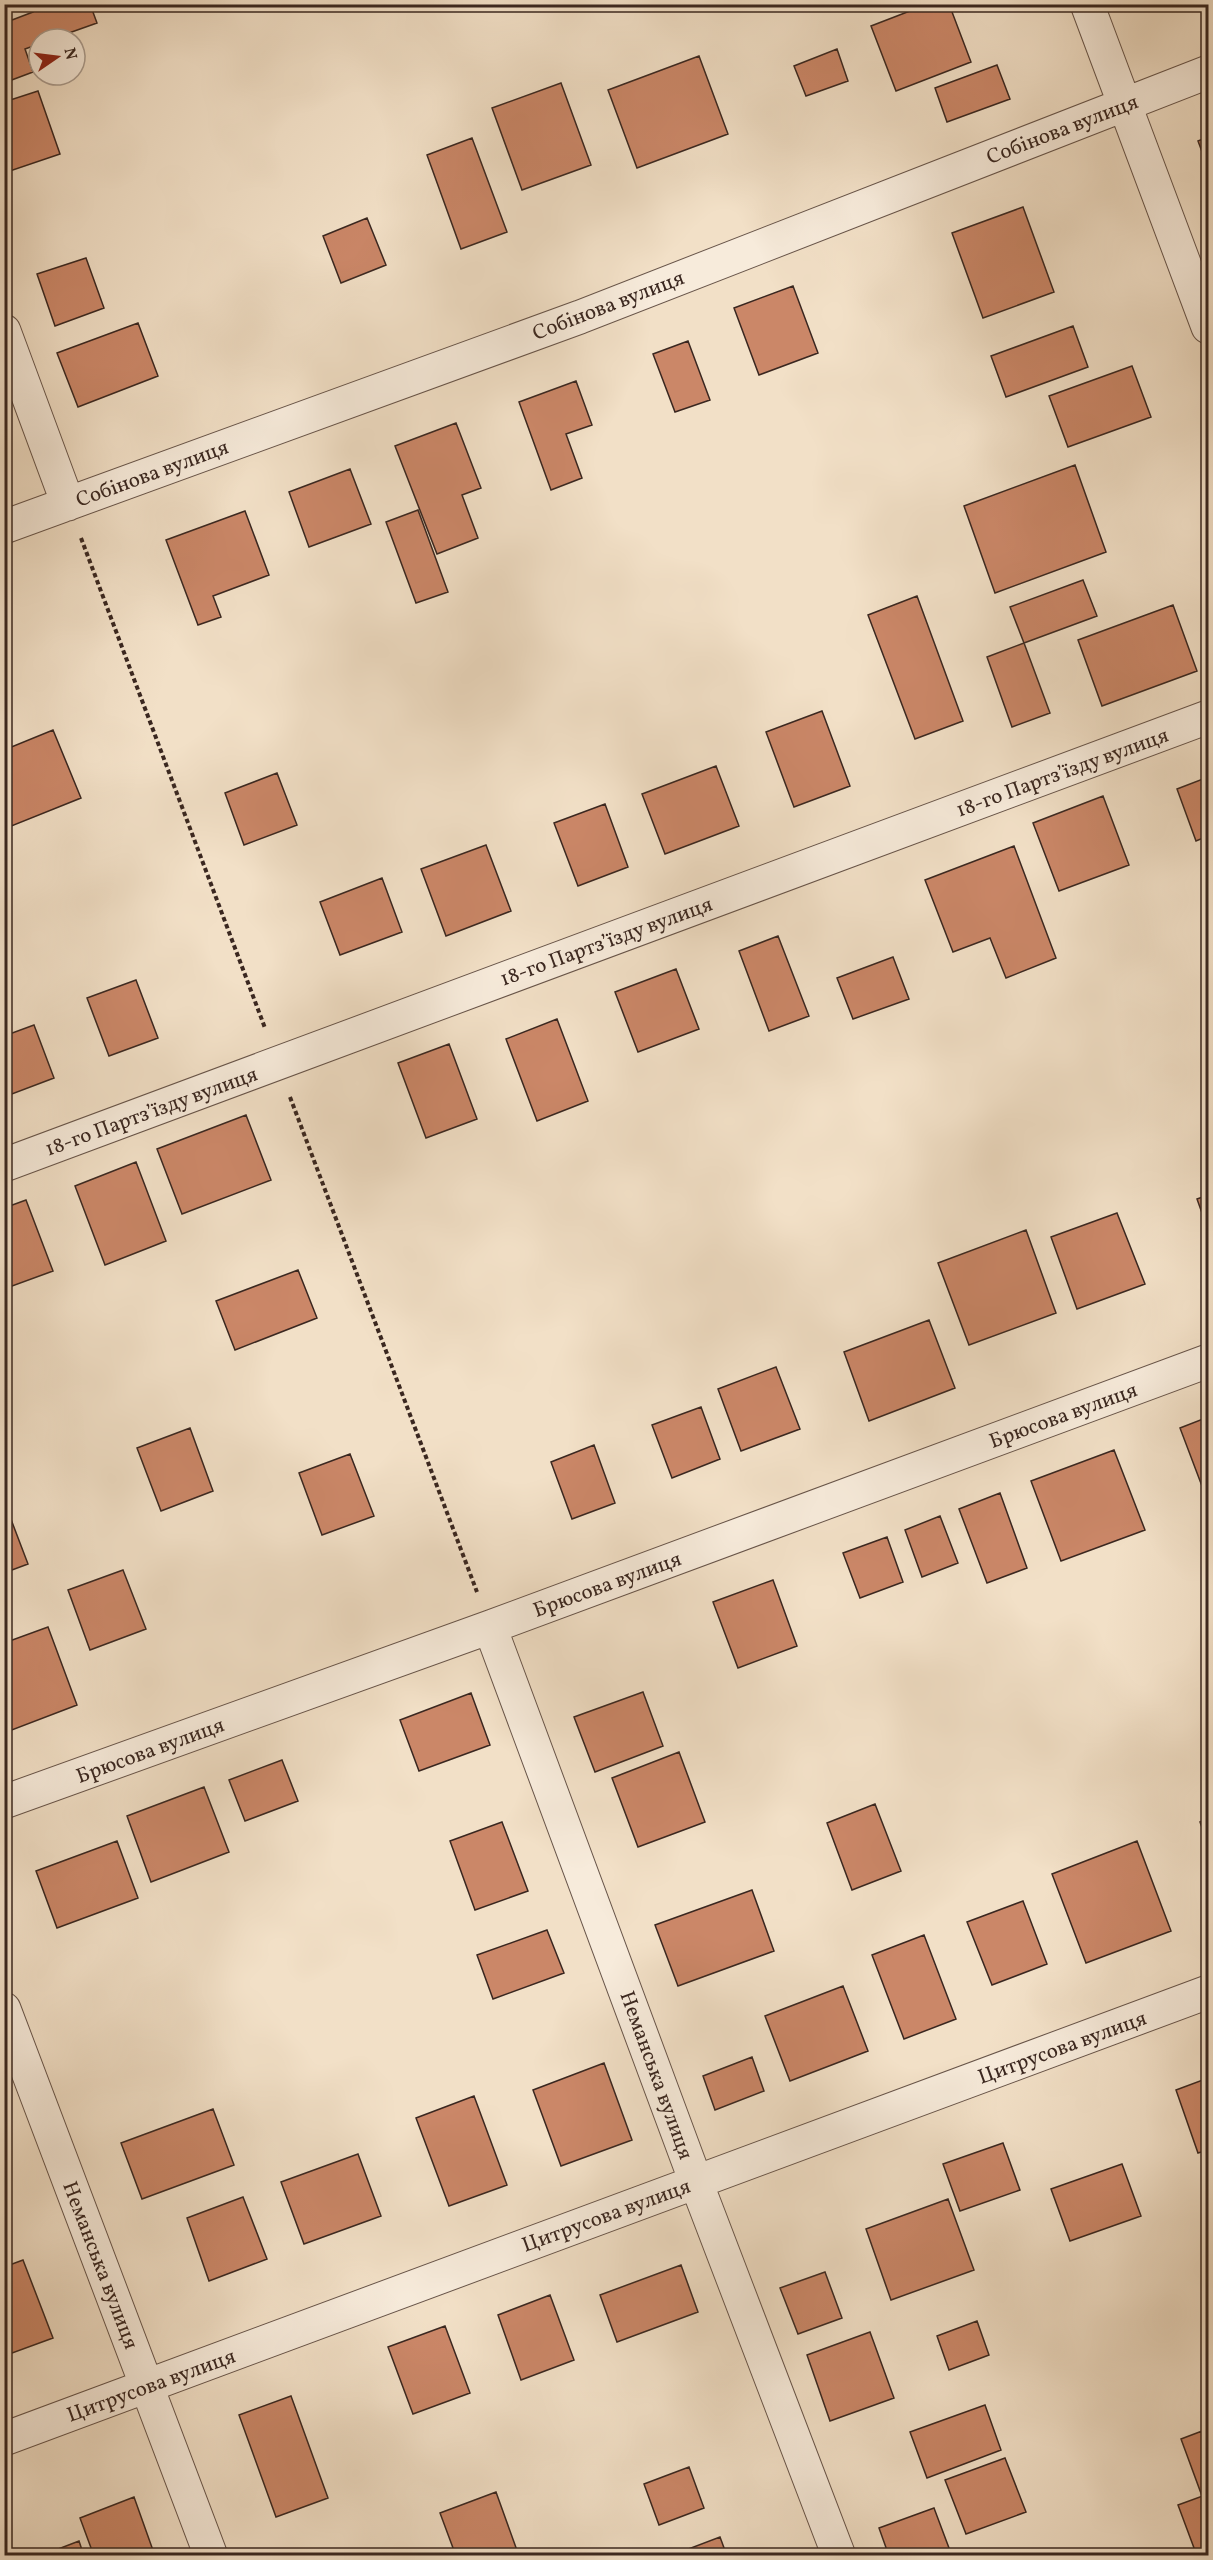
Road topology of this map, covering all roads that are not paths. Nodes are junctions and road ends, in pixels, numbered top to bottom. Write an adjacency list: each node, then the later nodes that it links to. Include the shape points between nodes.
1 (1087, 4): 3 (street)
2 (1209, 72): 3 (street, Собінова вулиця)
3 (1125, 104): 4 (street); 6 (street, Собінова вулиця, via 580,317)
4 (1209, 327)
5 (4, 331): 6 (street)
6 (68, 504): 7 (street, Собінова вулиця)
7 (4, 527)
8 (1209, 717): 9 (street, 18-го Партз’їзду вулиця)
9 (4, 1165)
10 (1209, 1361): 11 (street, Брюсова вулиця)
11 (490, 1627): 12 (street, Брюсова вулиця); 15 (street, Неманська вулиця)
12 (4, 1802)
13 (1209, 1992): 15 (street, Цитрусова вулиця)
14 (4, 2009): 16 (street, Неманська вулиця)
15 (696, 2182): 16 (street, Цитрусова вулиця); 19 (street, Неманська вулиця)
16 (147, 2387): 17 (street, Цитрусова вулиця); 18 (street, Неманська вулиця)
17 (4, 2439)
18 (210, 2556)
19 (839, 2556)

